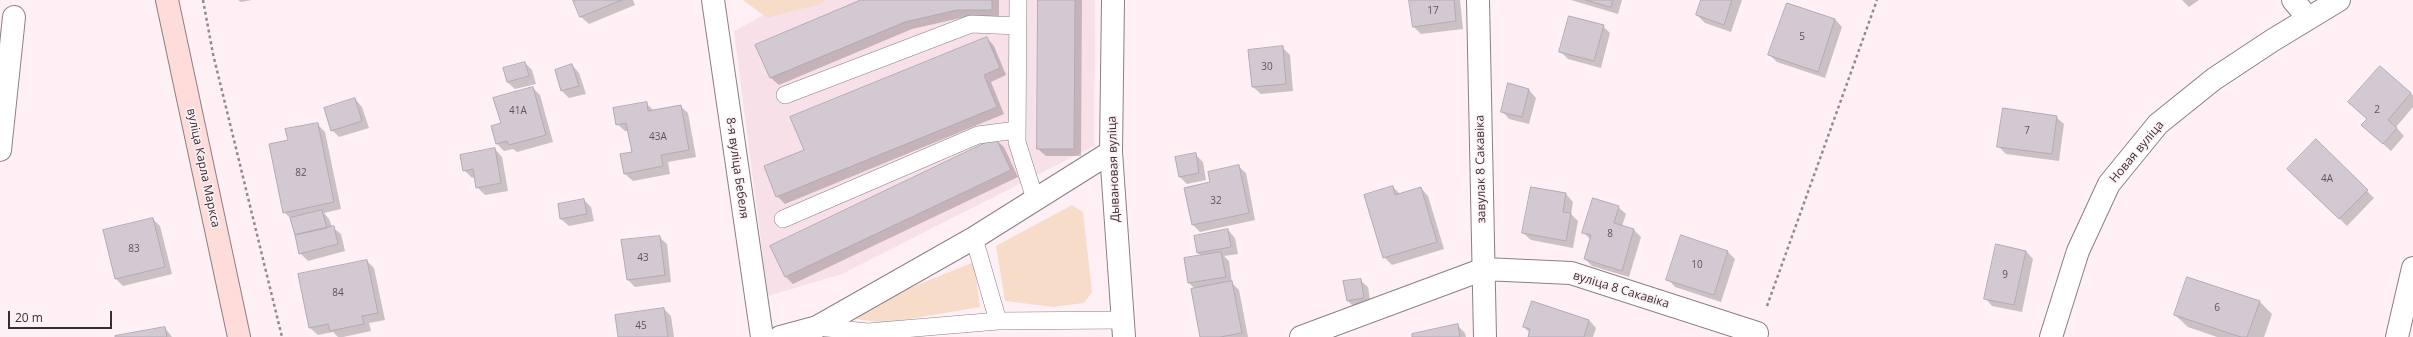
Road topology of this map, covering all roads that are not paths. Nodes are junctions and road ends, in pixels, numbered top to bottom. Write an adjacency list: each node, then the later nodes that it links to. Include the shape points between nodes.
1 (167, 0): 24 (main road, вуліца Карла Маркса)
2 (713, 0): 25 (street, 8-я вуліца Бебеля)
3 (1018, 0): 10 (lane)
4 (1113, 0): 14 (street, Дывановая вуліца)
5 (1478, 0): 19 (street, завулак 8 Сакавіка)
6 (2293, 0): 9 (street)
7 (2339, 0): 9 (street, Новая вуліца)
8 (14, 17): 13 (street)
9 (2308, 18): 29 (street, Новая вуліца, via 2214,79 2158,124 2109,184 2078,250)
10 (1018, 26): 11 (lane, via 971,24); 12 (lane)
11 (786, 95)
12 (1017, 130): 15 (lane, via 1017,142); 16 (lane, via 978,135)
13 (0, 150)
14 (1111, 152): 15 (street); 22 (street, Дывановая вуліца)
15 (1035, 198): 17 (street)
16 (783, 219)
17 (974, 238): 20 (lane); 21 (street)
18 (2413, 268): 30 (street)
19 (1484, 269): 23 (street, вуліца 8 Сакавіка, via 1571,273); 27 (street, вуліца 8 Сакавіка); 28 (street, завулак 8 Сакавіка)
20 (998, 321): 21 (lane, via 868,332); 22 (lane)
21 (817, 327): 26 (street)
22 (1124, 329)
23 (1757, 333)
24 (239, 337)
25 (762, 337)
26 (780, 337)
27 (1301, 337)
28 (1485, 337)
29 (2051, 337)
30 (2397, 337)

